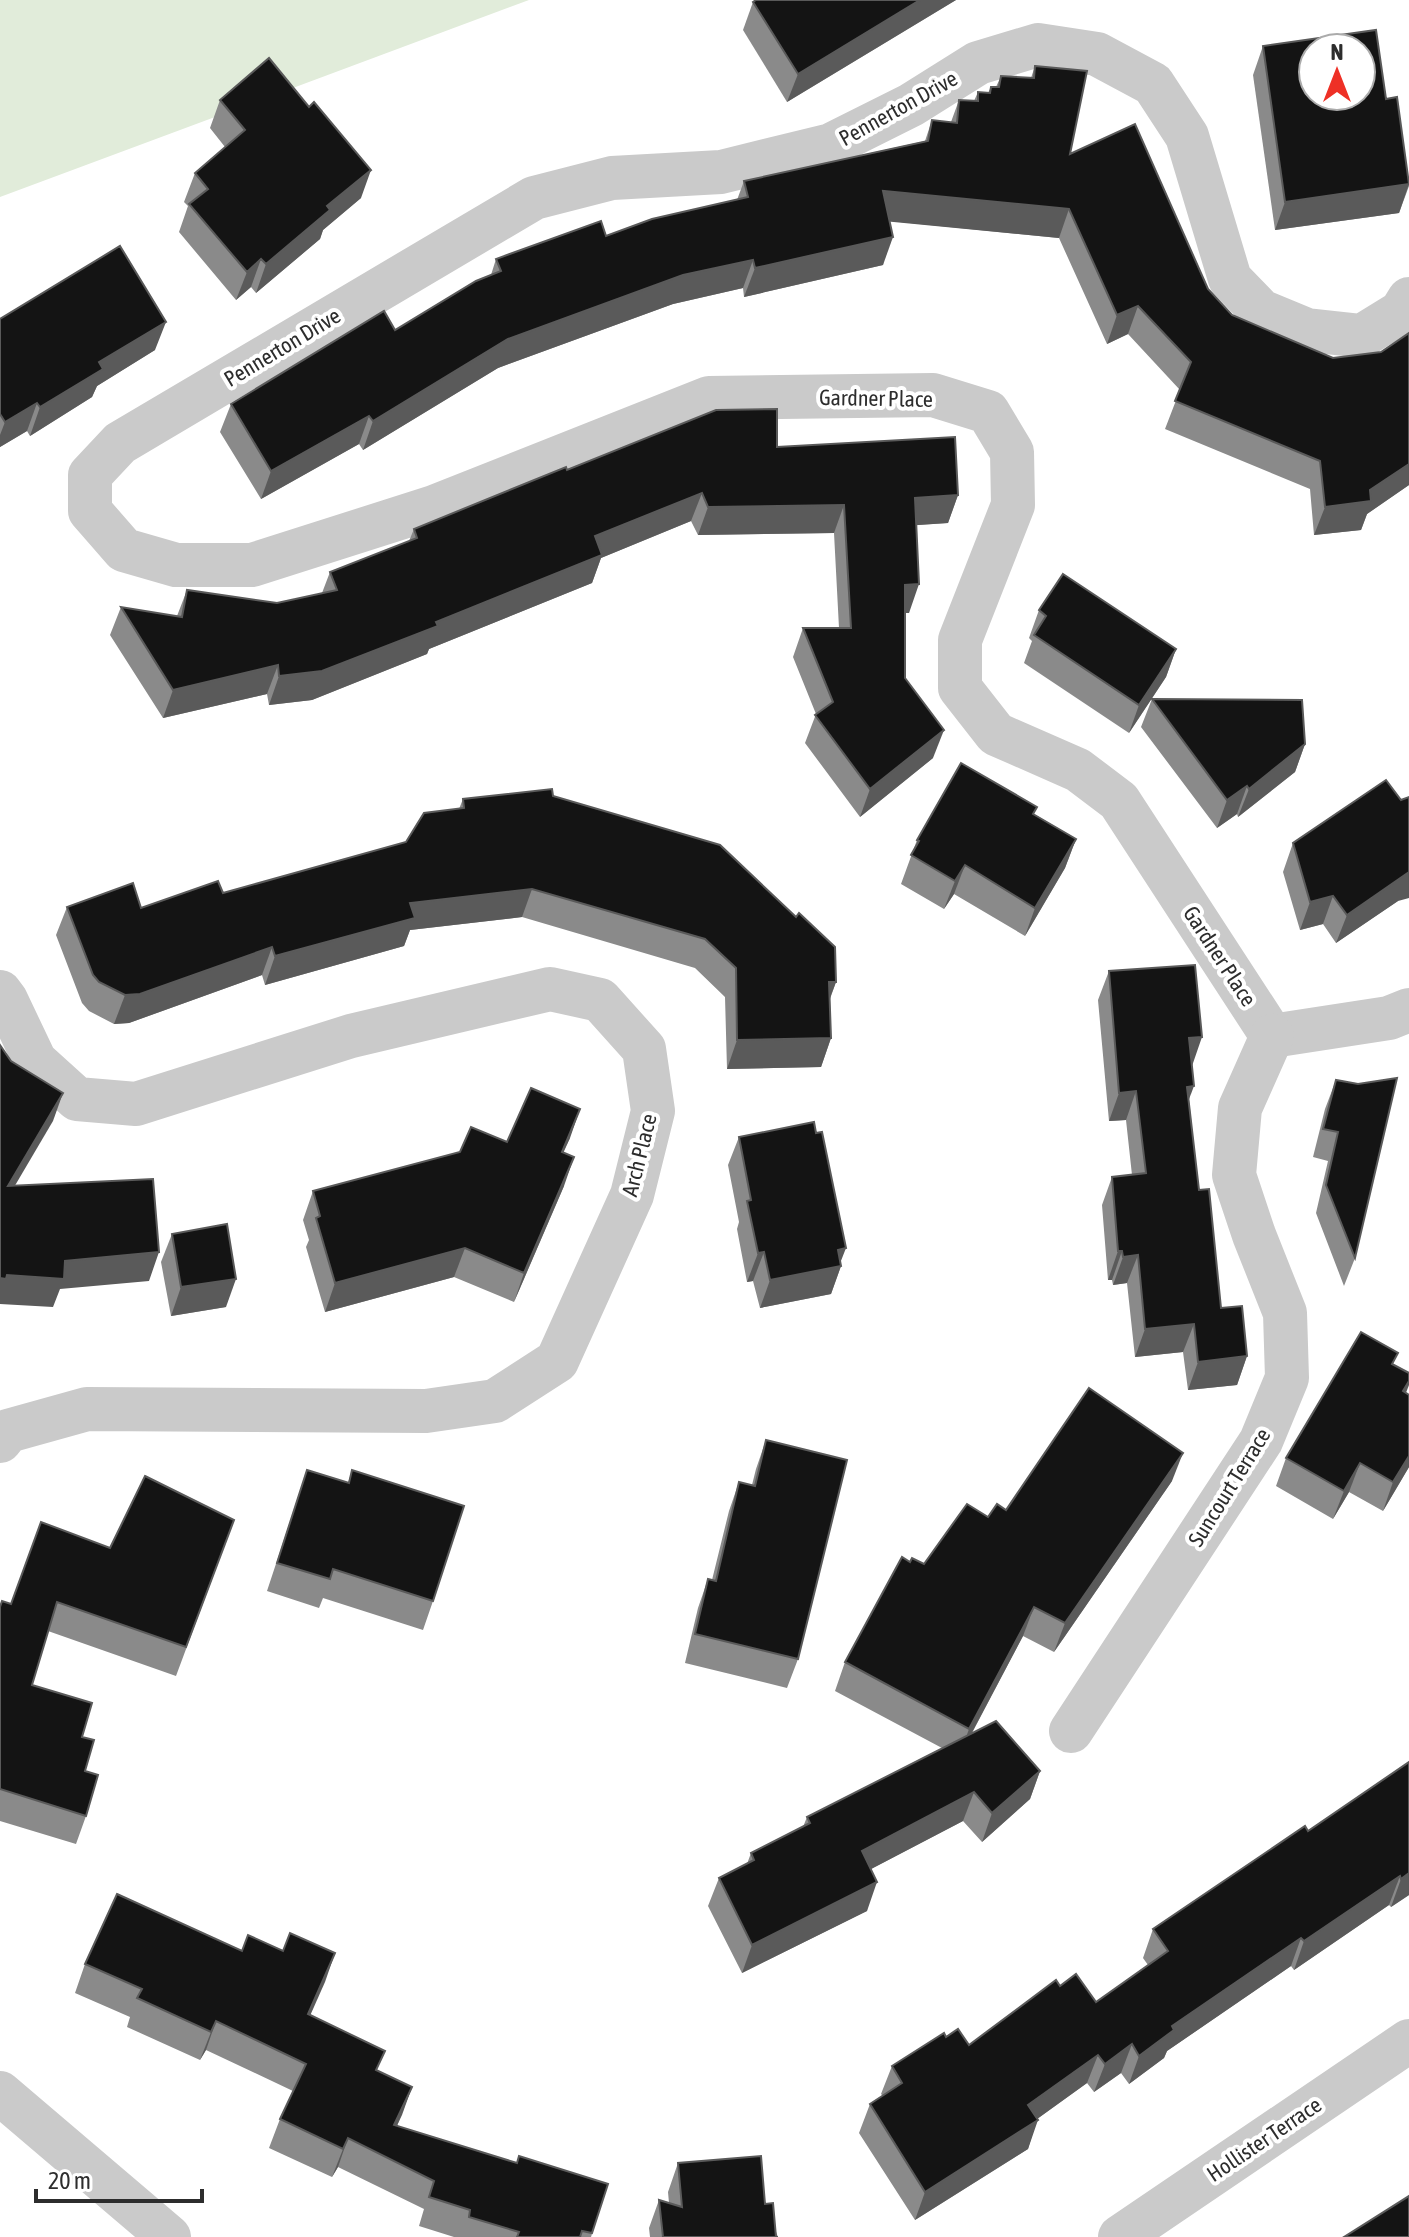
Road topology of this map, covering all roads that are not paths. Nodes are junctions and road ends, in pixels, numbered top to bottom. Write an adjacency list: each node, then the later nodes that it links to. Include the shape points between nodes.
1 (1409, 299): 2 (street, Pennerton Drive, via 1401,312 1362,336 1307,330 1261,311 1230,279 1187,136 1153,84 1097,54 1038,45 978,63 911,105 831,145 721,172 612,178 534,198 120,443 90,475)
2 (90, 511): 5 (street, Gardner Place, via 124,550 176,565 252,565 434,507 709,398 933,395 988,412 1012,452 1013,505 960,640 960,688 996,734 1078,770 1119,801)
3 (0, 992): 6 (street, Arch Place, via 35,1061 77,1099 136,1104 351,1036 550,989 600,1000 644,1049 653,1111 632,1195 557,1361 495,1401 426,1411 87,1409 8,1431)
4 (1409, 1010): 5 (street, via 1389,1018)
5 (1272, 1036): 7 (street, Suncourt Terrace, via 1240,1108 1234,1175 1285,1313 1287,1378 1261,1441)
6 (0, 1441)
7 (1071, 1731)
8 (1409, 2041): 11 (street, Hollister Terrace)
9 (0, 2093): 10 (street)
10 (169, 2237)
11 (1120, 2237)

